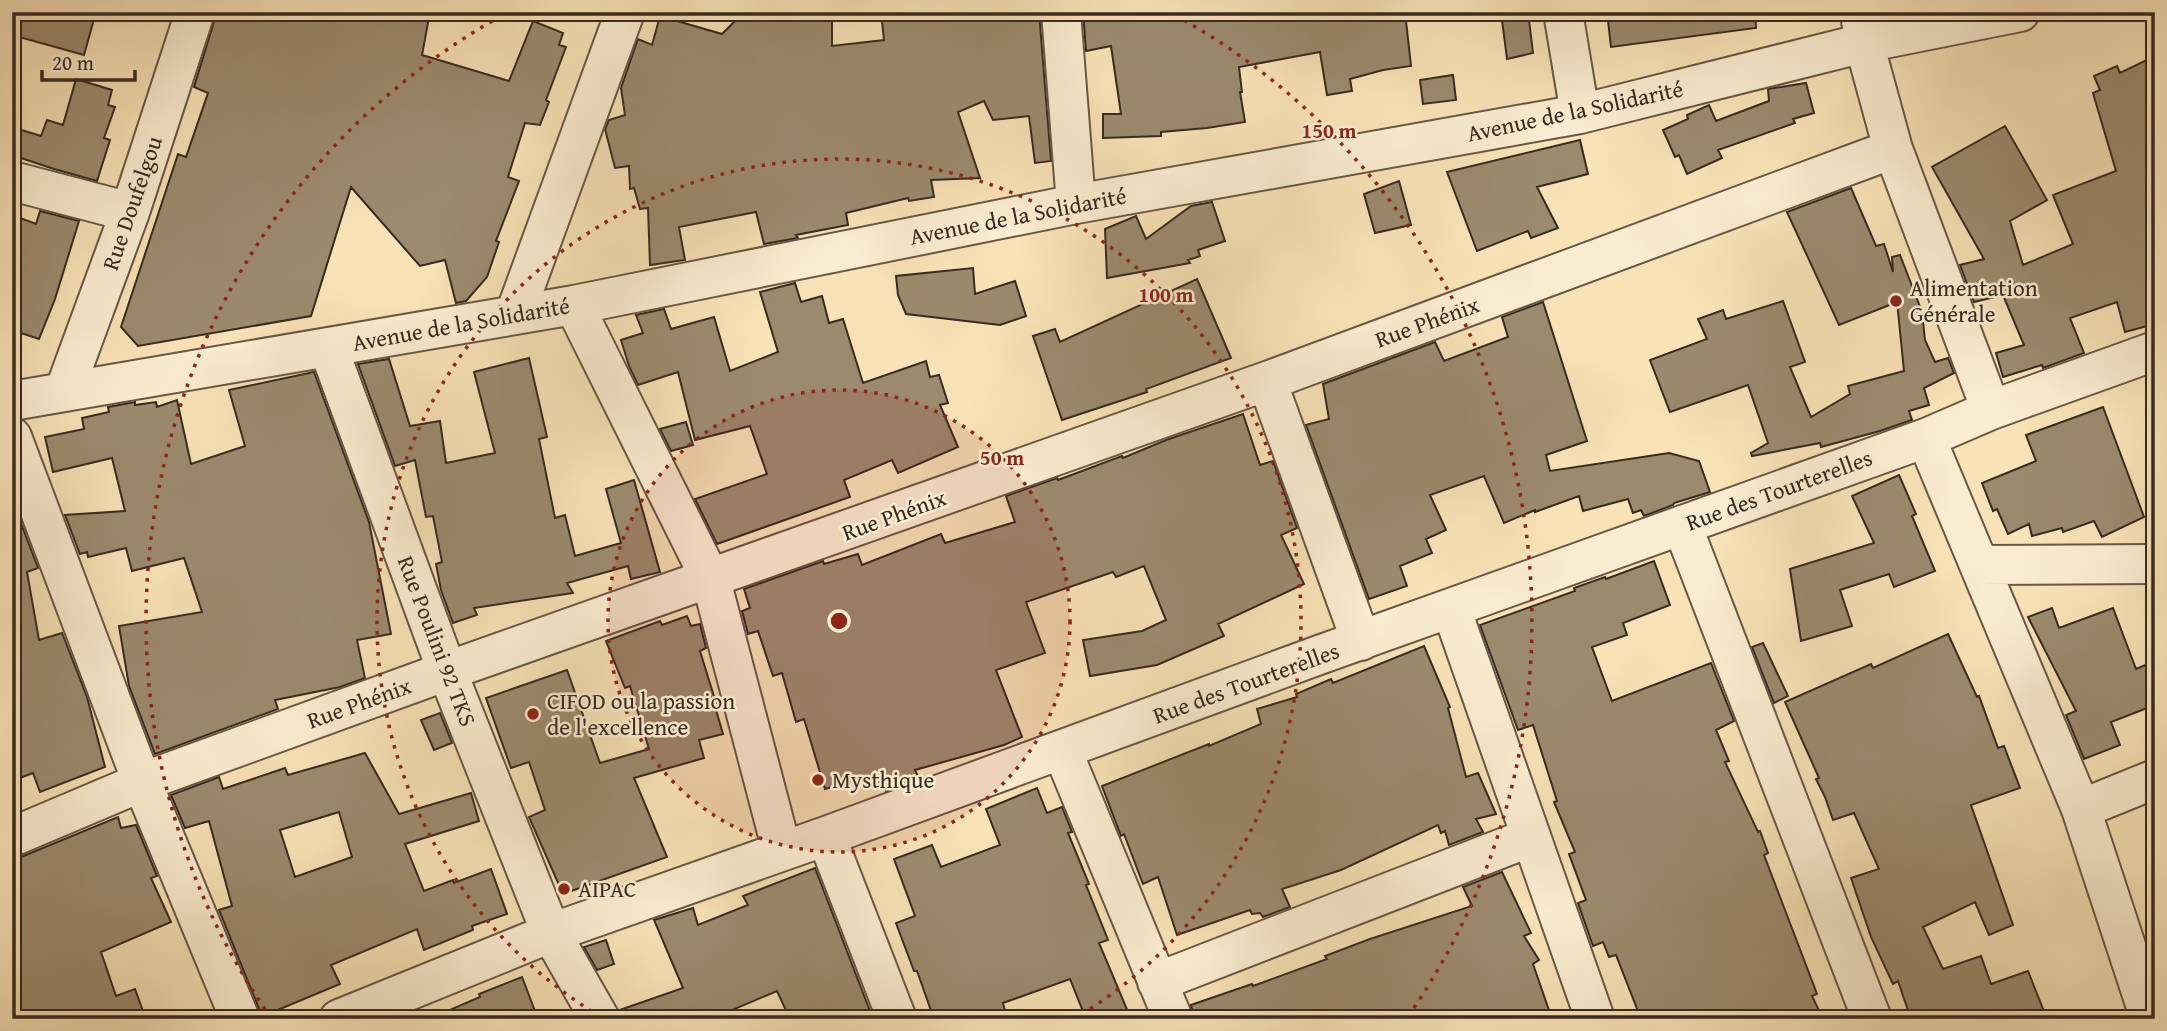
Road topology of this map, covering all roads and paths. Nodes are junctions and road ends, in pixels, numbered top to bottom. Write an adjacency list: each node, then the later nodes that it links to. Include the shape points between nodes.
1 (195, 12): 11 (street, Rue Doufelgou)
2 (625, 12): 13 (street)
3 (1061, 12): 10 (street)
4 (1563, 12): 7 (street)
5 (2020, 12): 6 (street, Avenue de la Solidarité)
6 (1862, 27): 7 (street, Avenue de la Solidarité); 8 (street)
7 (1580, 114): 10 (street, Avenue de la Solidarité)
8 (1894, 149): 16 (street, Rue Phénix); 19 (street)
9 (12, 181): 11 (street)
10 (1076, 204): 12 (street, Avenue de la Solidarité)
11 (130, 212): 17 (street, Rue Doufelgou)
12 (574, 305): 13 (street, Avenue de la Solidarité); 25 (street)
13 (515, 314): 14 (street, Avenue de la Solidarité)
14 (328, 347): 17 (street, Avenue de la Solidarité); 28 (street, Rue Poulini 92 TKS)
15 (2155, 351): 19 (street, Rue des Tourterelles)
16 (1268, 382): 25 (street, Rue Phénix); 27 (street)
17 (64, 392): 18 (street, Avenue de la Solidarité)
18 (12, 401)
19 (1991, 410): 21 (street, Rue des Tourterelles)
20 (12, 437): 31 (street)
21 (1926, 438): 22 (street, Rue des Tourterelles); 24 (street)
22 (1682, 524): 26 (street, Rue des Tourterelles); 45 (street)
23 (2155, 564): 24 (street)
24 (1979, 565): 32 (street)
25 (711, 580): 28 (street, Rue Phénix); 36 (street)
26 (1451, 608): 27 (street, Rue des Tourterelles); 34 (street)
27 (1360, 641): 29 (street, Rue des Tourterelles)
28 (447, 671): 31 (street, Rue Phénix); 37 (street, Rue Poulini 92 TKS)
29 (1062, 750): 33 (street, Rue des Tourterelles); 38 (street)
30 (2155, 779): 32 (street)
31 (142, 782): 35 (street, Rue Phénix); 39 (street)
32 (2081, 809): 46 (street)
33 (826, 836): 36 (street, Rue des Tourterelles); 42 (street)
34 (1531, 836): 38 (street); 44 (street)
35 (12, 837)
36 (782, 851): 37 (street, Rue des Tourterelles)
37 (551, 933): 40 (street, Rue des Tourterelles); 41 (street, Rue Poulini 92 TKS)
38 (1157, 982): 43 (street)
39 (240, 1019)
40 (339, 1019)
41 (600, 1019)
42 (897, 1019)
43 (1173, 1019)
44 (1595, 1019)
45 (1872, 1019)
46 (2150, 1019)

